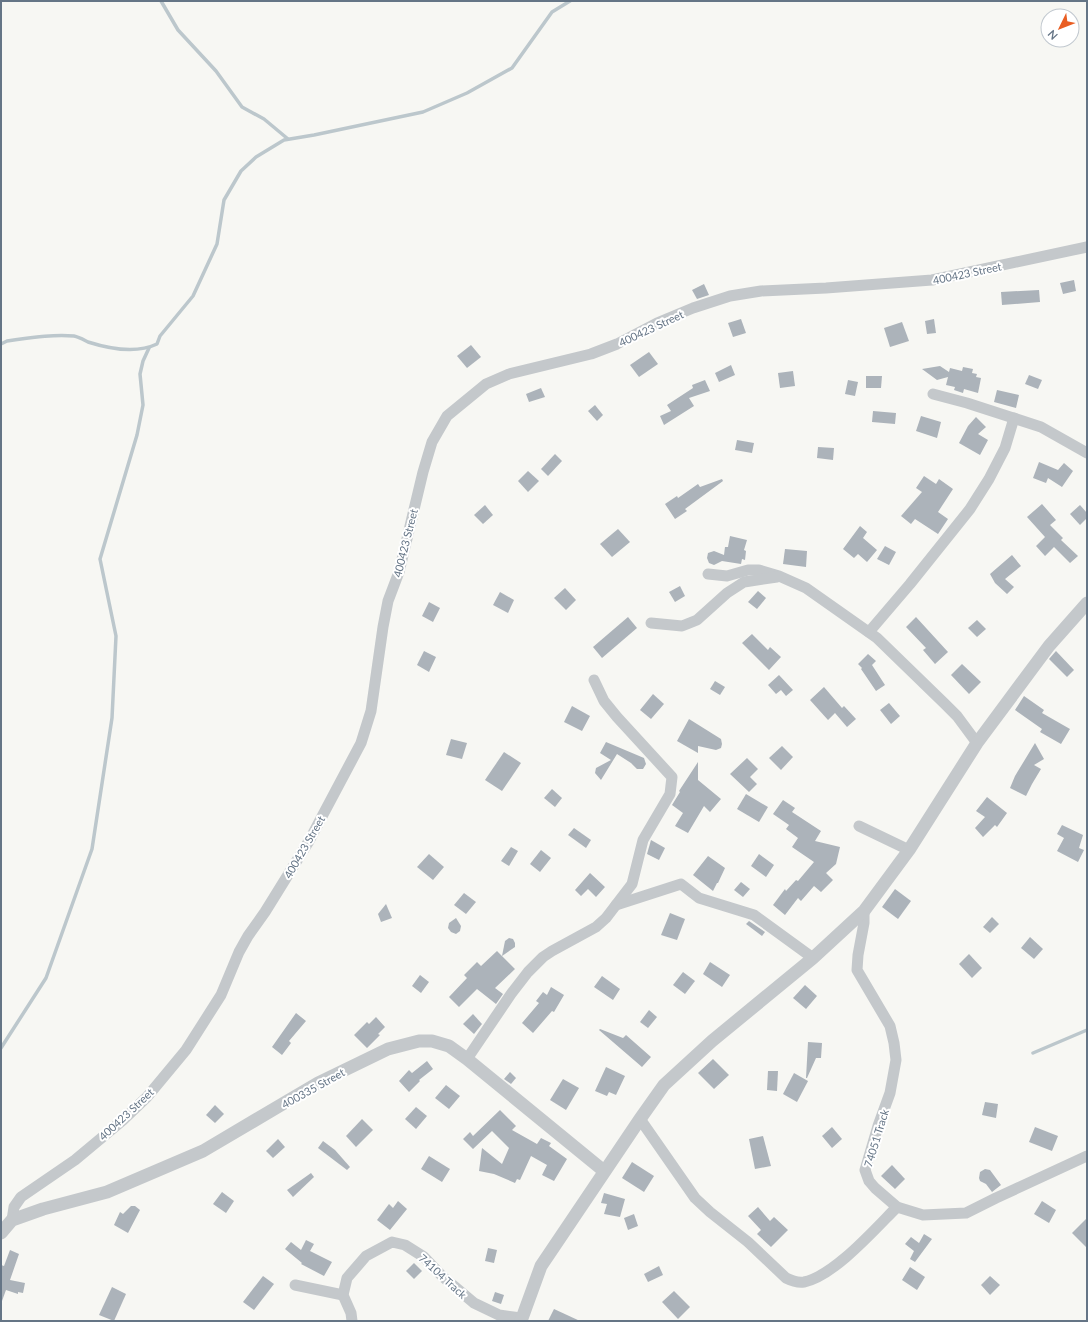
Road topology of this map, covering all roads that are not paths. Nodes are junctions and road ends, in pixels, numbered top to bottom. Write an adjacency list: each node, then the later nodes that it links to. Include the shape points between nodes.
1 (1087, 247): 22 (street, 400423 Street, via 932,280 761,291 730,296 657,323 617,344 591,354 509,374 486,384 446,416 432,442 399,572 388,601 371,711 362,743 313,834 248,936 221,995 186,1050 147,1097 123,1120 75,1160 21,1198 14,1207)
2 (933, 394): 3 (street)
3 (1014, 418): 4 (street, via 1041,427); 9 (street, via 1005,448 970,509)
4 (1087, 453)
5 (708, 574): 6 (street, via 726,576 759,570)
6 (779, 576): 8 (street, via 744,582 697,620 682,626); 9 (street, via 806,588)
7 (1087, 604): 11 (street, via 1049,646)
8 (651, 623)
9 (869, 632): 11 (street, via 957,716)
10 (594, 680): 14 (street, via 604,701 672,777 670,794 643,840 632,884)
11 (977, 743): 13 (street)
12 (859, 826): 13 (street)
13 (909, 850): 15 (street)
14 (616, 905): 16 (street, via 681,884 699,898 754,915); 17 (street, via 596,927 552,951 528,972)
15 (864, 911): 16 (street); 21 (street, 74051 Track, via 857,970 890,1026 896,1060 890,1093 865,1170 875,1188)
16 (813, 958): 18 (street, via 712,1041 664,1085)
17 (467, 1058): 20 (street, 400335 Street); 22 (street, 400335 Street, via 449,1046 432,1041 419,1041 388,1049 318,1083 203,1151 107,1192)
18 (640, 1119): 20 (street); 21 (street, via 695,1198 793,1282 804,1282 821,1276 848,1256)
19 (1087, 1156): 21 (street, 74051 Track, via 966,1213 923,1216)
20 (604, 1171): 26 (street, via 541,1266)
21 (897, 1207)
22 (12, 1220): 23 (street)
23 (1, 1233)
24 (294, 1285): 25 (street)
25 (344, 1295): 26 (street, 74104 Track, via 347,1278 366,1256 392,1242 405,1245 424,1257 474,1303 499,1315); 27 (street)
26 (521, 1320)
27 (352, 1321)

